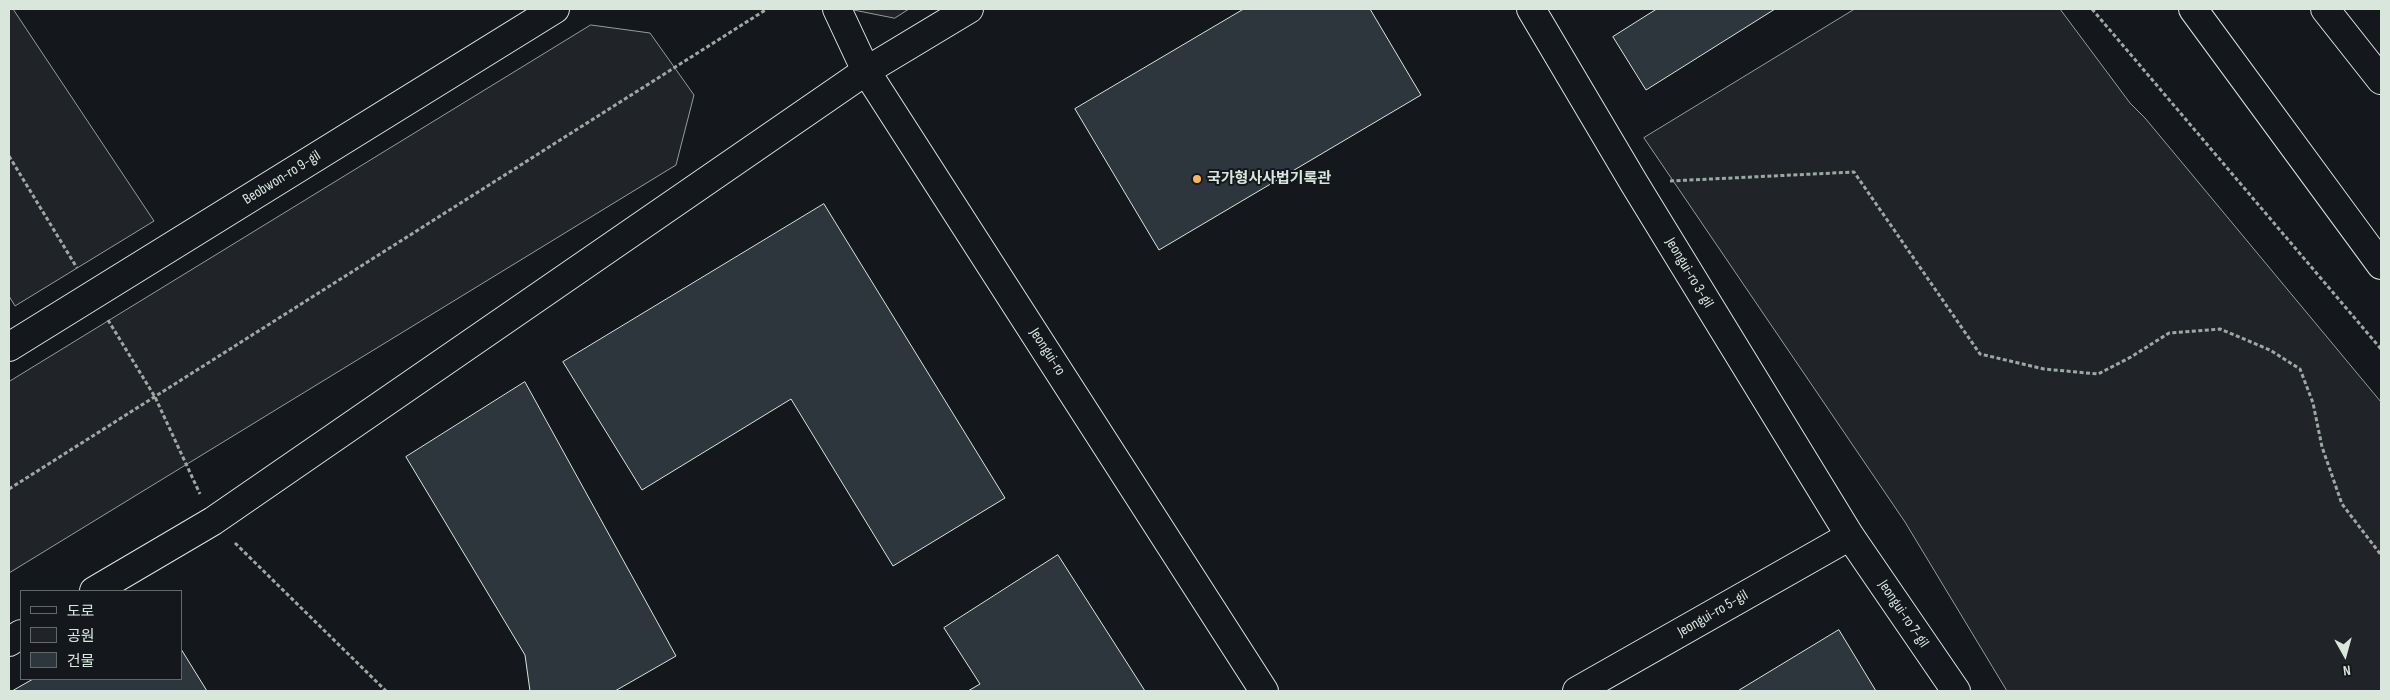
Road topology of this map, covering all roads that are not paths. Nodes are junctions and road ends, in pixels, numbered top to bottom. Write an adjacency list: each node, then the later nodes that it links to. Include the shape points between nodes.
1 (554, 9): 10 (street, Beobwon-ro 9-gil)
2 (837, 9): 7 (street, Jeongui-ro)
3 (969, 9): 7 (street)
4 (1531, 9): 11 (street, Jeongui-ro 3-gil)
5 (2193, 9): 9 (street)
6 (2325, 9): 8 (street)
7 (866, 71): 12 (street, via 213,521); 15 (street, Jeongui-ro)
8 (2381, 80)
9 (2381, 265)
10 (9, 347)
11 (1850, 536): 16 (street, Jeongui-ro 5-gil); 17 (street, Jeongui-ro 7-gil)
12 (96, 590)
13 (20, 635): 14 (street)
14 (9, 642)
15 (1264, 691)
16 (1577, 691)
17 (1956, 691)

